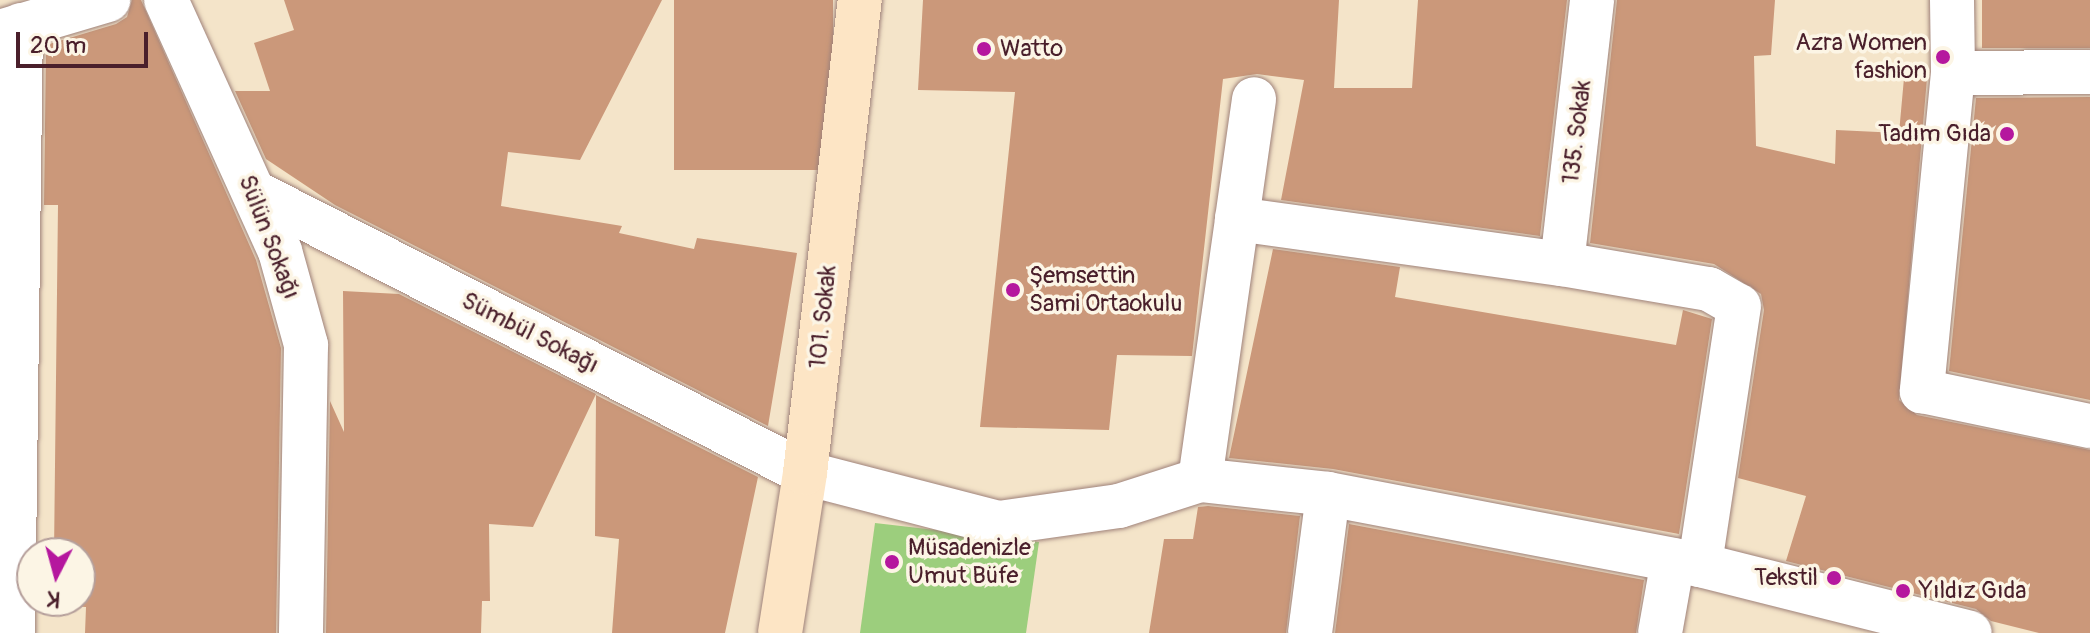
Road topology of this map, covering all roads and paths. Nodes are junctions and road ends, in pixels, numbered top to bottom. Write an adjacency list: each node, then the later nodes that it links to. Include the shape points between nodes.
1 (108, 0): 6 (street)
2 (166, 0): 10 (street, Sülün Sokağı)
3 (860, 0): 14 (street, 101. Sokak)
4 (1592, 0): 12 (street, 135. Sokak)
5 (1952, 0): 8 (street)
6 (11, 28): 19 (street)
7 (2090, 72): 8 (street)
8 (1953, 73): 13 (street, via 1922,391)
9 (1254, 99): 11 (street)
10 (254, 192): 14 (street, Sümbül Sokağı); 20 (street, Sülün Sokağı, via 280,251 306,345)
11 (1237, 219): 12 (street); 15 (street)
12 (1562, 264): 17 (street, via 1709,289 1739,306)
13 (2090, 426)
14 (805, 473): 15 (street, Sümbül Sokağı, via 999,523 1119,506); 21 (street, 101. Sokak)
15 (1200, 480): 16 (street)
16 (1328, 494): 17 (street); 22 (street)
17 (1687, 563): 18 (street); 23 (street)
18 (1897, 626): 24 (street)
19 (13, 633)
20 (301, 633)
21 (780, 633)
22 (1310, 633)
23 (1660, 633)
24 (1970, 633)

